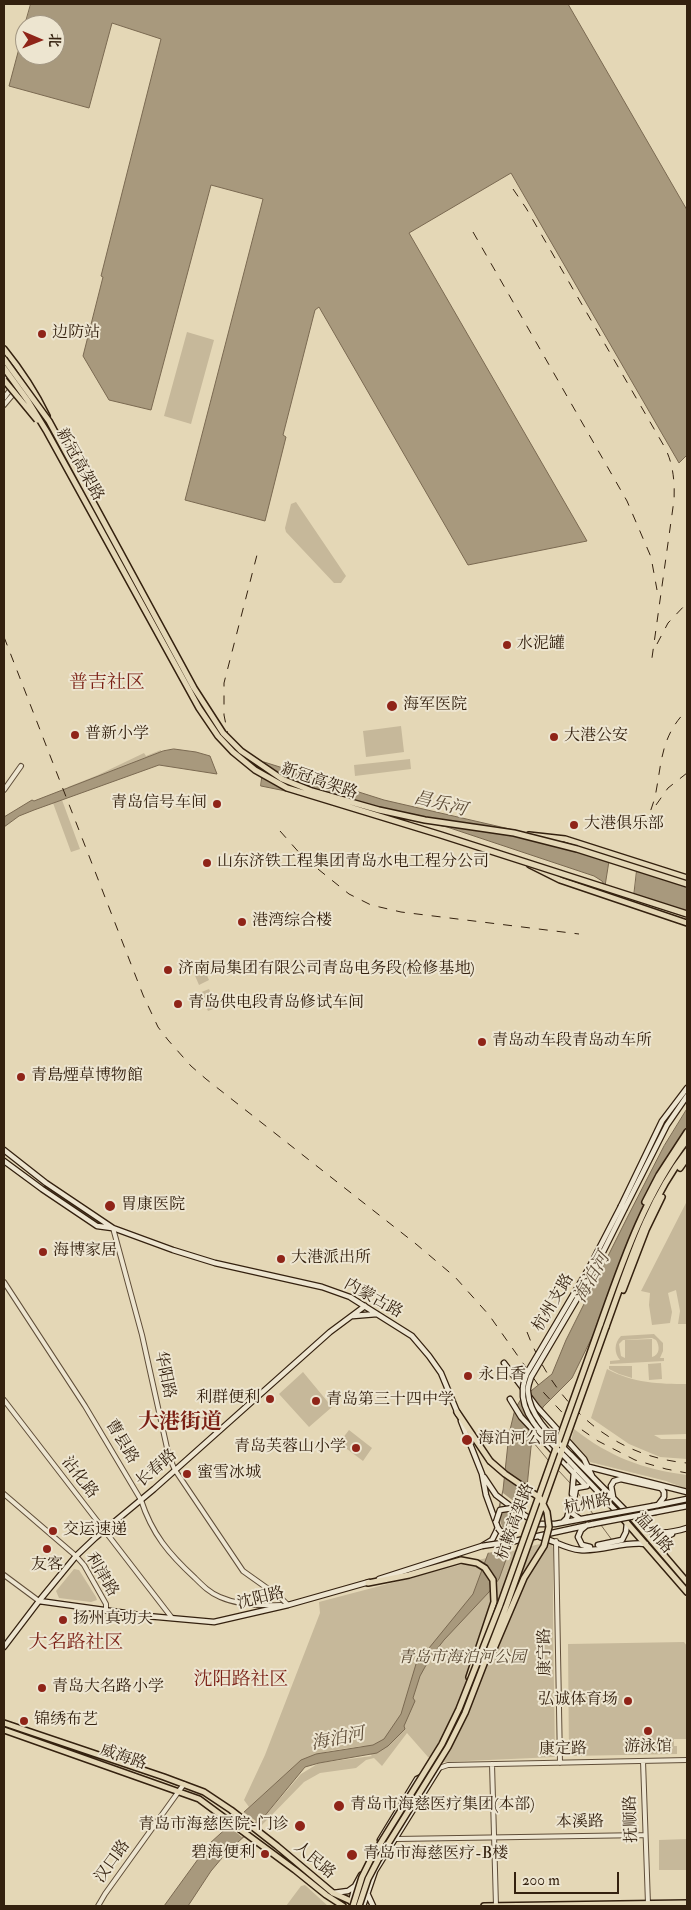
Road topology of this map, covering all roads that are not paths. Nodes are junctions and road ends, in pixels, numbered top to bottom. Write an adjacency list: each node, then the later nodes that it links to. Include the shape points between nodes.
1 (4, 350): 5 (main road); 10 (main road, bridge, via 20,368)
2 (4, 359): 10 (main road, 新冠高架路, bridge)
3 (4, 368): 11 (main road, 新冠高架路, bridge)
4 (4, 373): 7 (main road)
5 (24, 377): 7 (street)
6 (4, 380): 11 (main road, bridge)
7 (14, 388): 8 (street); 9 (street)
8 (4, 398)
9 (4, 405)
10 (49, 420): 14 (main road, 新冠高架路, bridge, via 194,688 223,733 241,751 282,779 312,791 424,820)
11 (47, 432): 15 (main road, 新冠高架路, bridge, via 195,702 233,752 255,770 287,788)
12 (21, 766): 13 (street)
13 (4, 790)
14 (514, 833): 16 (main road, bridge, via 565,839); 17 (main road, 新冠高架路, bridge)
15 (518, 860): 18 (main road, 新冠高架路, bridge); 19 (main road, bridge, via 560,880)
16 (687, 878)
17 (687, 884)
18 (687, 914)
19 (687, 923)
20 (687, 1088): 28 (main road, 杭州支路, via 662,1122)
21 (687, 1096): 28 (main road, 杭州支路, via 666,1125)
22 (687, 1132): 30 (main road, via 648,1195)
23 (687, 1140): 30 (main road, 杭鞍高架路, via 645,1208)
24 (4, 1150): 29 (main road)
25 (687, 1151): 35 (main road, 杭鞍高架路, via 651,1210)
26 (687, 1158): 35 (main road, via 654,1212)
27 (4, 1161): 29 (main road, via 97,1226)
28 (623, 1207): 40 (main road, 杭州支路, bridge, via 527,1373 522,1389 525,1407 535,1424); 45 (main road, 杭州支路, bridge, via 594,1270 531,1377 528,1392 532,1409 550,1433)
29 (113, 1228): 32 (main road, 内蒙古路, via 215,1263 330,1290); 42 (street, 华阳路, via 142,1335 169,1457)
30 (623, 1260): 86 (main road, 杭鞍高架路, bridge, via 500,1605)
31 (4, 1282): 53 (street, 曹县路, via 85,1406)
32 (364, 1306): 33 (main road, 内蒙古路); 34 (main road, 长春路)
33 (379, 1314): 34 (main road); 39 (main road, 内蒙古路, via 412,1336 429,1356 441,1373)
34 (351, 1316): 42 (main road, 长春路)
35 (606, 1327): 87 (main road, 杭鞍高架路, bridge)
36 (504, 1363): 41 (main road, bridge)
37 (4, 1400): 69 (street, 沾化路)
38 (510, 1400): 40 (main road, bridge, via 521,1417)
39 (457, 1412): 44 (main road, 内蒙古路); 87 (main road, bridge, via 490,1461 540,1498 547,1512 549,1527 544,1546 524,1578)
40 (568, 1463): 43 (main road); 47 (main road, 杭州支路)
41 (589, 1467): 45 (main road); 48 (main road)
42 (175, 1470): 53 (main road, 长春路); 82 (street, 华阳路, via 236,1563)
43 (574, 1472): 46 (main road); 50 (main road)
44 (482, 1474): 56 (main road, 杭州路, via 496,1495); 62 (main road, bridge)
45 (592, 1476): 51 (main road, 杭州支路)
46 (586, 1486): 47 (main road); 50 (main road, via 576,1488)
47 (593, 1487): 60 (main road, 杭州支路)
48 (687, 1492)
49 (4, 1494): 76 (street, 利津路)
50 (573, 1495): 61 (main road, via 573,1514); 63 (main road, via 567,1518)
51 (613, 1497): 54 (main road, via 611,1486 621,1479 661,1488 664,1497); 59 (main road, 杭州支路)
52 (687, 1499): 54 (main road, 杭州路)
53 (141, 1500): 69 (main road, 长春路); 82 (street, 曹县路, via 164,1546 211,1593 249,1604)
54 (656, 1505): 61 (main road, 杭州路, bridge)
55 (687, 1506): 57 (main road, 杭州路)
56 (513, 1508): 62 (main road, bridge, via 500,1510); 63 (main road, 杭州路, via 538,1524)
57 (679, 1508): 58 (main road); 65 (main road, 杭州路, bridge)
58 (687, 1511)
59 (628, 1513): 67 (main road, 温州路)
60 (620, 1515): 64 (main road, 温州路)
61 (582, 1520): 63 (main road, 杭州路)
62 (496, 1522): 66 (main road, bridge)
63 (562, 1523)
64 (627, 1523): 65 (main road, via 622,1540 586,1547 578,1537); 73 (main road, 温州路)
65 (587, 1525): 70 (main road, 杭州路)
66 (498, 1528): 71 (main road, bridge, via 504,1537); 74 (main road, bridge, via 492,1540)
67 (642, 1529): 68 (main road, via 661,1534); 75 (main road, 温州路)
68 (687, 1529): 75 (main road, via 667,1536 663,1542)
69 (105, 1531): 76 (main road, 长春路); 84 (street, 沾化路)
70 (540, 1537): 71 (main road, 沈阳路); 72 (main road)
71 (518, 1541): 74 (main road, 沈阳路, bridge)
72 (556, 1542): 73 (main road, via 582,1550 632,1543); 92 (street, 康宁路)
73 (647, 1545): 80 (main road, 温州路)
74 (482, 1546): 79 (main road, 沈阳路)
75 (664, 1555): 78 (main road, 温州路)
76 (76, 1556): 81 (main road, 长春路); 83 (street, 利津路, via 106,1604)
77 (4, 1575): 81 (street)
78 (687, 1582)
79 (368, 1583): 82 (main road, 沈阳路); 86 (main road, bridge, via 452,1562 469,1560 485,1568 493,1580 494,1602)
80 (687, 1592)
81 (39, 1601): 83 (main road, 沈阳路); 85 (main road, 长春路)
82 (288, 1605): 84 (main road, 沈阳路, via 214,1622)
83 (106, 1611): 84 (main road, 沈阳路)
84 (172, 1619)
85 (4, 1648)
86 (459, 1709): 108 (main road, 杭鞍高架路, bridge, via 442,1744 372,1857)
87 (465, 1713): 113 (main road, 杭鞍高架路, bridge, via 448,1747 378,1860 368,1879)
88 (4, 1723): 95 (main road, 威海路)
89 (4, 1730): 96 (main road, 威海路)
90 (687, 1760): 91 (street, 康定路)
91 (643, 1761): 92 (street, 康定路); 99 (street, 抚顺路)
92 (560, 1763): 93 (street, 康定路)
93 (492, 1764): 94 (street, 康定路); 100 (street)
94 (440, 1768): 101 (main road); 102 (main road, via 417,1779)
95 (184, 1784): 96 (street, 汉口路); 97 (main road, 威海路, via 204,1792)
96 (180, 1790): 98 (main road, 威海路, via 200,1799); 110 (street, 汉口路)
97 (231, 1810): 105 (main road, 人民路)
98 (230, 1820): 106 (main road, 人民路)
99 (645, 1835): 100 (street, 本溪路); 109 (street, 抚顺路)
100 (494, 1837): 101 (street, 本溪路); 116 (street)
101 (396, 1839): 102 (main road); 104 (main road, via 375,1871)
102 (380, 1840): 103 (main road)
103 (355, 1886): 105 (main road, via 348,1891); 108 (main road)
104 (367, 1891): 113 (main road); 114 (main road)
105 (332, 1893): 108 (main road, 人民路)
106 (326, 1896): 111 (main road); 112 (main road, 人民路)
107 (687, 1903): 109 (main road)
108 (352, 1905): 113 (main road, 人民路)
109 (648, 1905): 116 (main road)
110 (98, 1906)
111 (336, 1906)
112 (343, 1906)
113 (361, 1906)
114 (373, 1906)
115 (484, 1906): 116 (main road)
116 (496, 1906)

